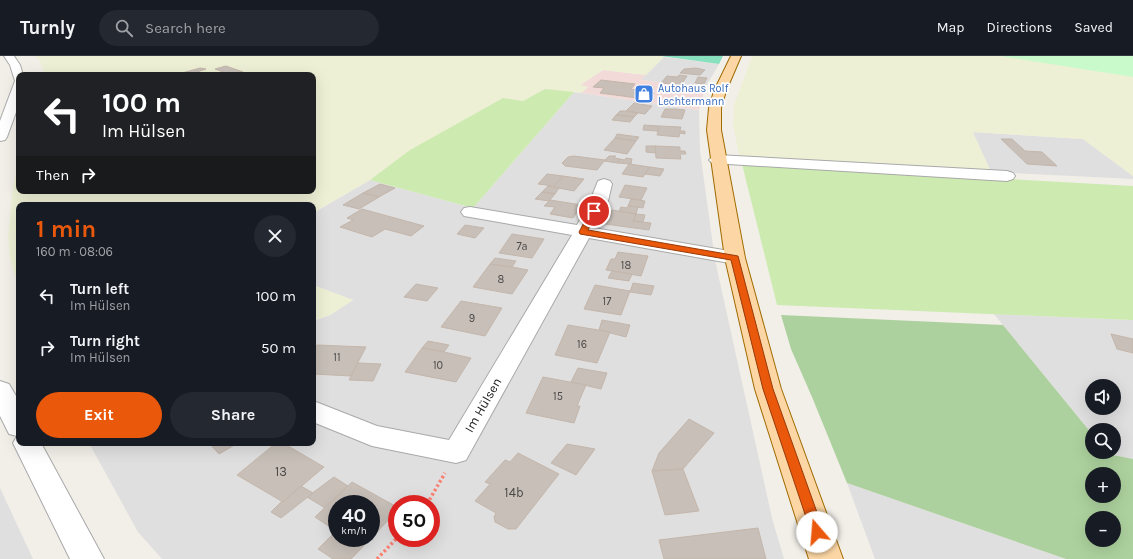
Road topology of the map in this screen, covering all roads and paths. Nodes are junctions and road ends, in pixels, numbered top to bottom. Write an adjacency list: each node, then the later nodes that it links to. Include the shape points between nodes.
1 (9, 56): 3 (street)
2 (736, 56): 6 (main road, via 715,108 714,130)
3 (17, 72)
4 (16, 94): 5 (street)
5 (0, 137)
6 (718, 160): 7 (street); 11 (main road)
7 (1007, 176)
8 (604, 184): 10 (street, Im Hülsen, via 599,201)
9 (470, 212): 10 (street)
10 (583, 232): 11 (street); 16 (street, Im Hülsen)
11 (735, 258): 21 (main road, via 768,389)
12 (0, 390): 14 (street)
13 (316, 412): 16 (street, via 372,436)
14 (16, 421)
15 (30, 446): 19 (street)
16 (456, 452): 17 (path)
17 (433, 495)
18 (388, 547): 20 (path)
19 (87, 559)
20 (377, 559)
21 (826, 559)

